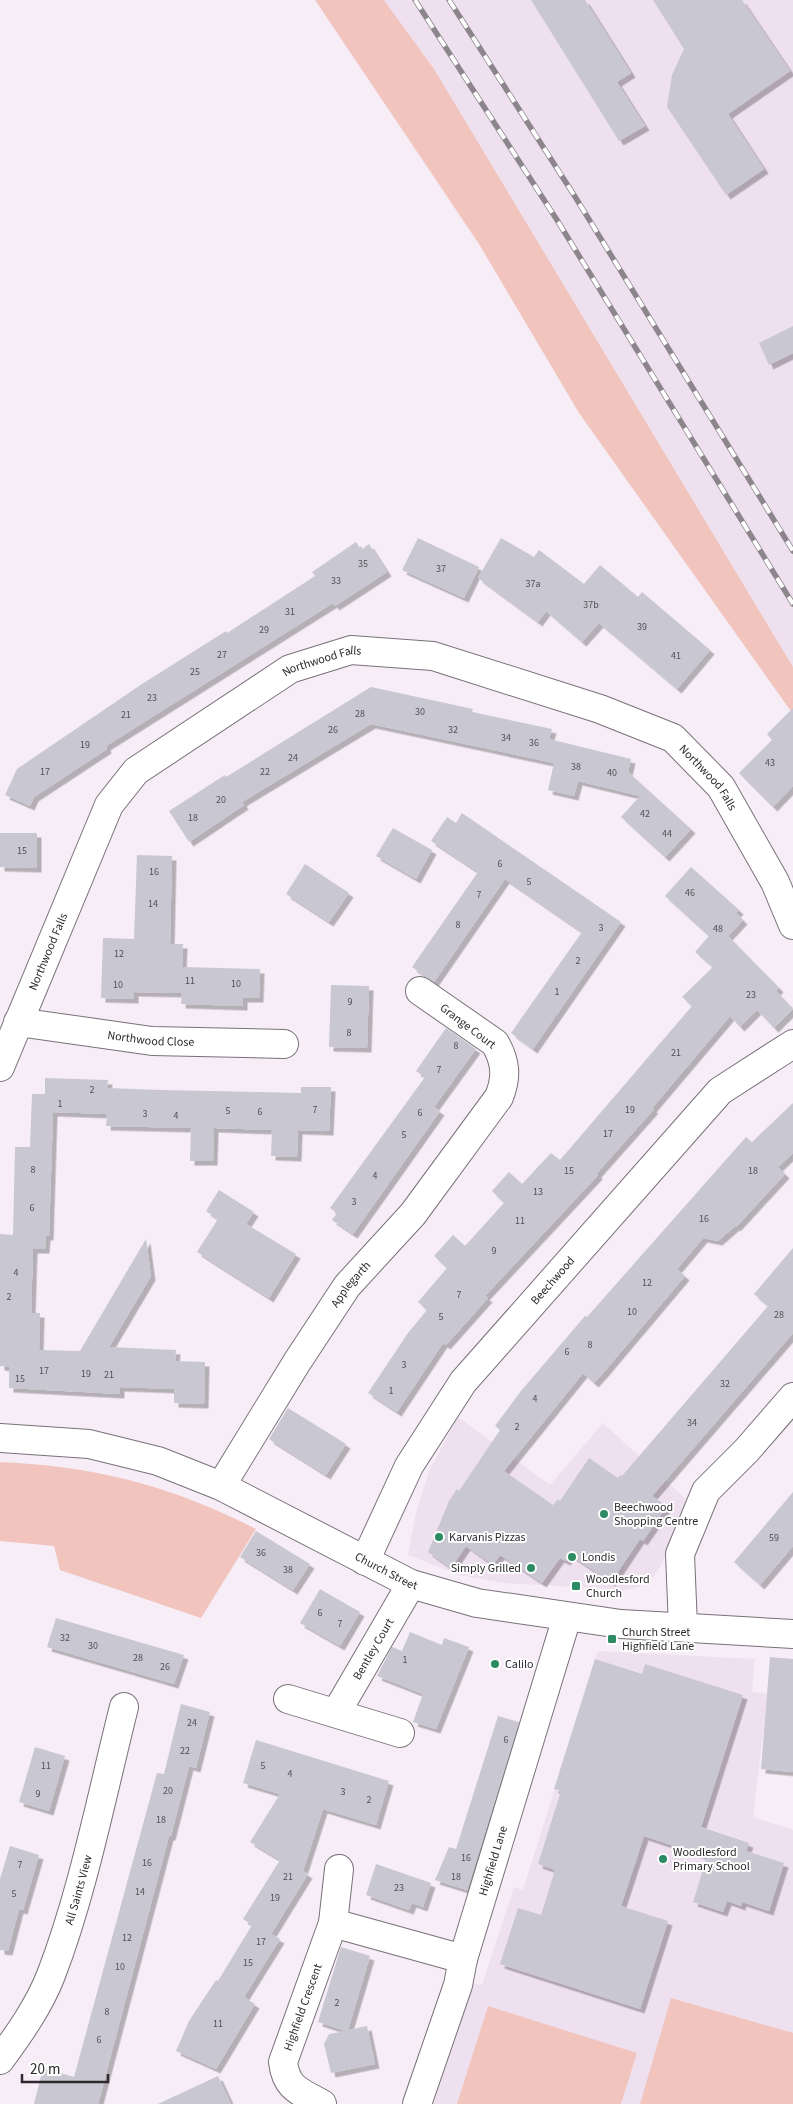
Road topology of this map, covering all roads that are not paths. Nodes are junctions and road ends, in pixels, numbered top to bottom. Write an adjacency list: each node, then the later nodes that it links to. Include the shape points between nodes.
1 (793, 925): 3 (street, Northwood Falls, via 775,882 721,786 673,738 600,709 433,656 352,650 290,669 136,771 109,805)
2 (420, 990): 7 (street, Grange Court, via 495,1043 506,1069)
3 (18, 1022): 4 (street, Northwood Close, via 152,1041); 6 (street, Northwood Falls)
4 (284, 1044)
5 (793, 1044): 11 (street, Beechwood, via 720,1091 462,1382 409,1466)
6 (0, 1067)
7 (499, 1097): 10 (street, Applegarth, via 413,1214 347,1286 296,1362)
8 (793, 1397): 14 (street, via 706,1491 680,1554)
9 (0, 1438): 10 (street, Church Street, via 89,1444 158,1461)
10 (221, 1486): 11 (street, Church Street)
11 (366, 1561): 12 (street, Church Street)
12 (411, 1584): 13 (street, Church Street, via 476,1603); 18 (street, Bentley Court)
13 (567, 1617): 14 (street, Church Street); 22 (street, Highfield Lane)
14 (683, 1628): 15 (street, Church Street)
15 (793, 1634)
16 (288, 1699): 18 (street)
17 (124, 1707): 23 (street, All Saints View, via 89,1845 50,1977 26,2023)
18 (336, 1714): 19 (street)
19 (400, 1733)
20 (339, 1869): 21 (street, Highfield Crescent)
21 (333, 1922): 22 (street); 24 (street, Highfield Crescent, via 283,2062 284,2075 292,2087)
22 (463, 1959): 25 (street, Highfield Lane, via 458,1985)
23 (0, 2060)
24 (322, 2104)
25 (417, 2104)

